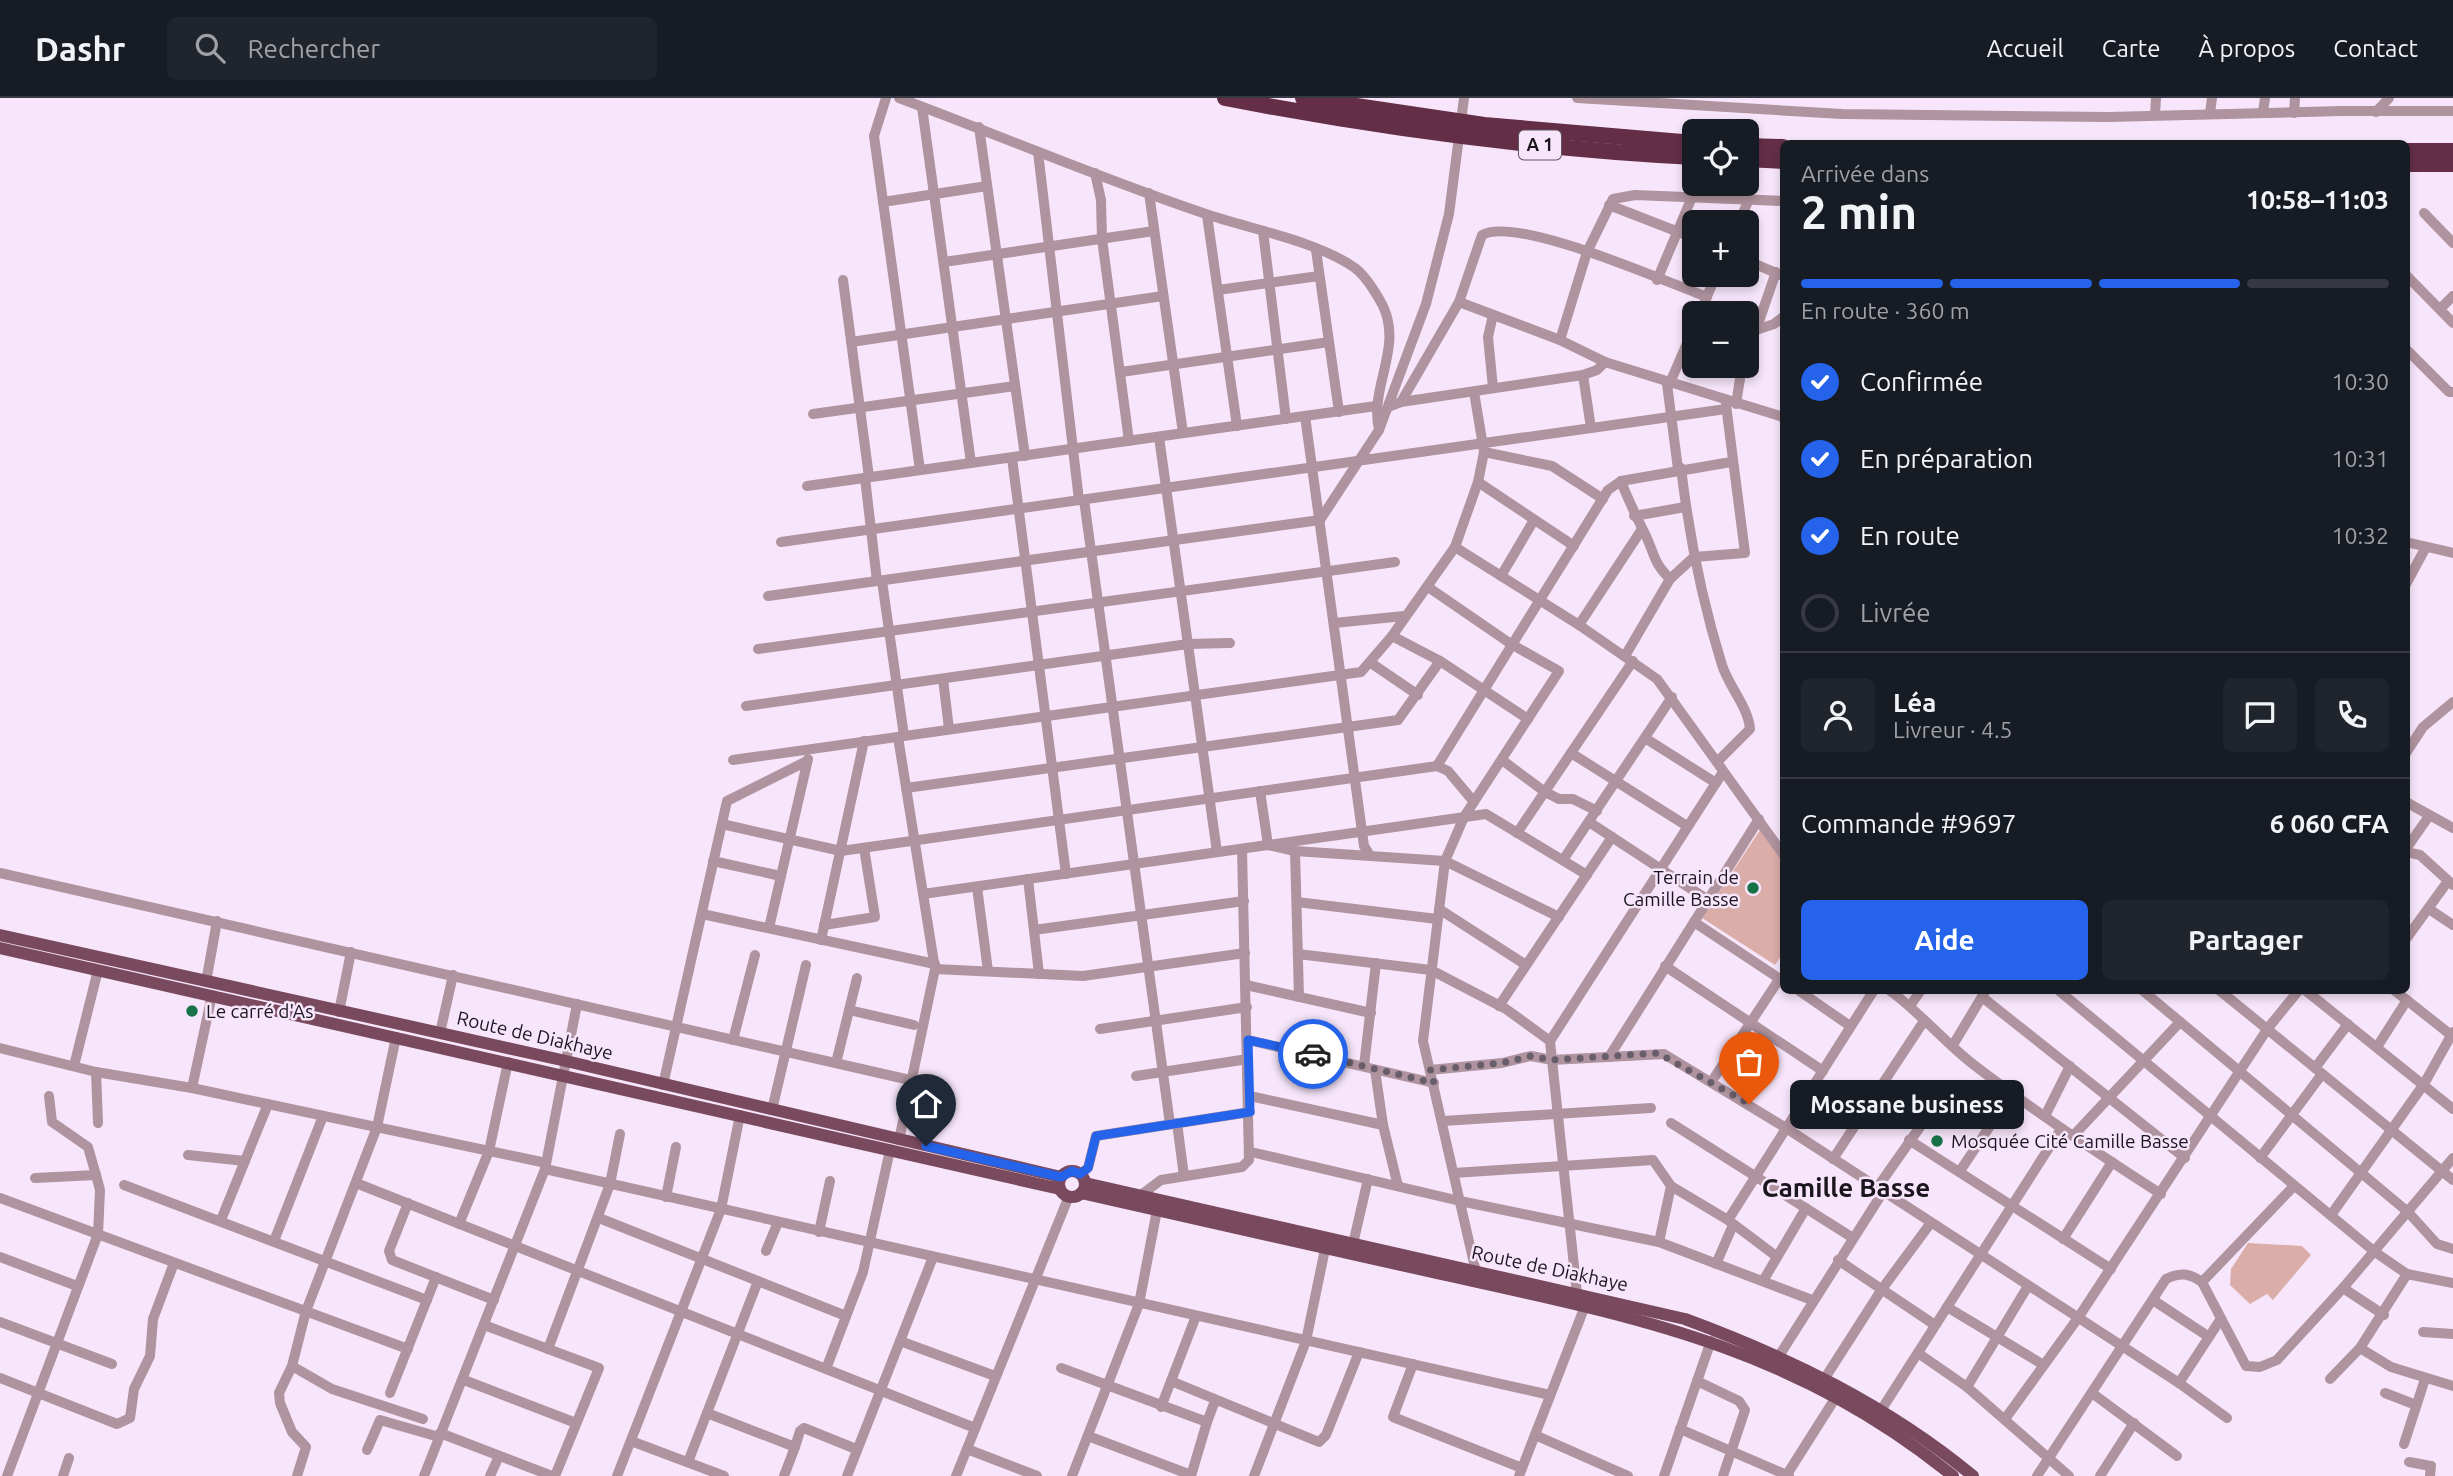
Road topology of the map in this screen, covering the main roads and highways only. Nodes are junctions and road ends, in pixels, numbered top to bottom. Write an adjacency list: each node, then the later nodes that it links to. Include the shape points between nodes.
1 (1225, 98): 8 (highway, A 1, via 1360,122 1530,144)
2 (1303, 98): 3 (highway, A 1, via 1484,125)
3 (1682, 142)
4 (1759, 146): 5 (highway)
5 (1780, 147)
6 (2410, 151): 7 (highway)
7 (2453, 151)
8 (1682, 156)
9 (1759, 160): 10 (highway)
10 (1780, 161)
11 (2410, 164): 12 (highway)
12 (2453, 164)
13 (0, 935): 15 (main road, Route de Diakhaye, via 566,1061)
14 (0, 948): 15 (main road, Route de Diakhaye, via 890,1150)
15 (1073, 1185): 16 (main road, Route de Diakhaye, via 1157,1210 1585,1306 1711,1340 1773,1364); 16 (main road, Route de Diakhaye, via 1141,1195 1685,1319 1825,1378)
16 (1878, 1415): 17 (main road, Route de Diakhaye); 18 (main road, Route de Diakhaye)
17 (1953, 1476)
18 (1973, 1476)

